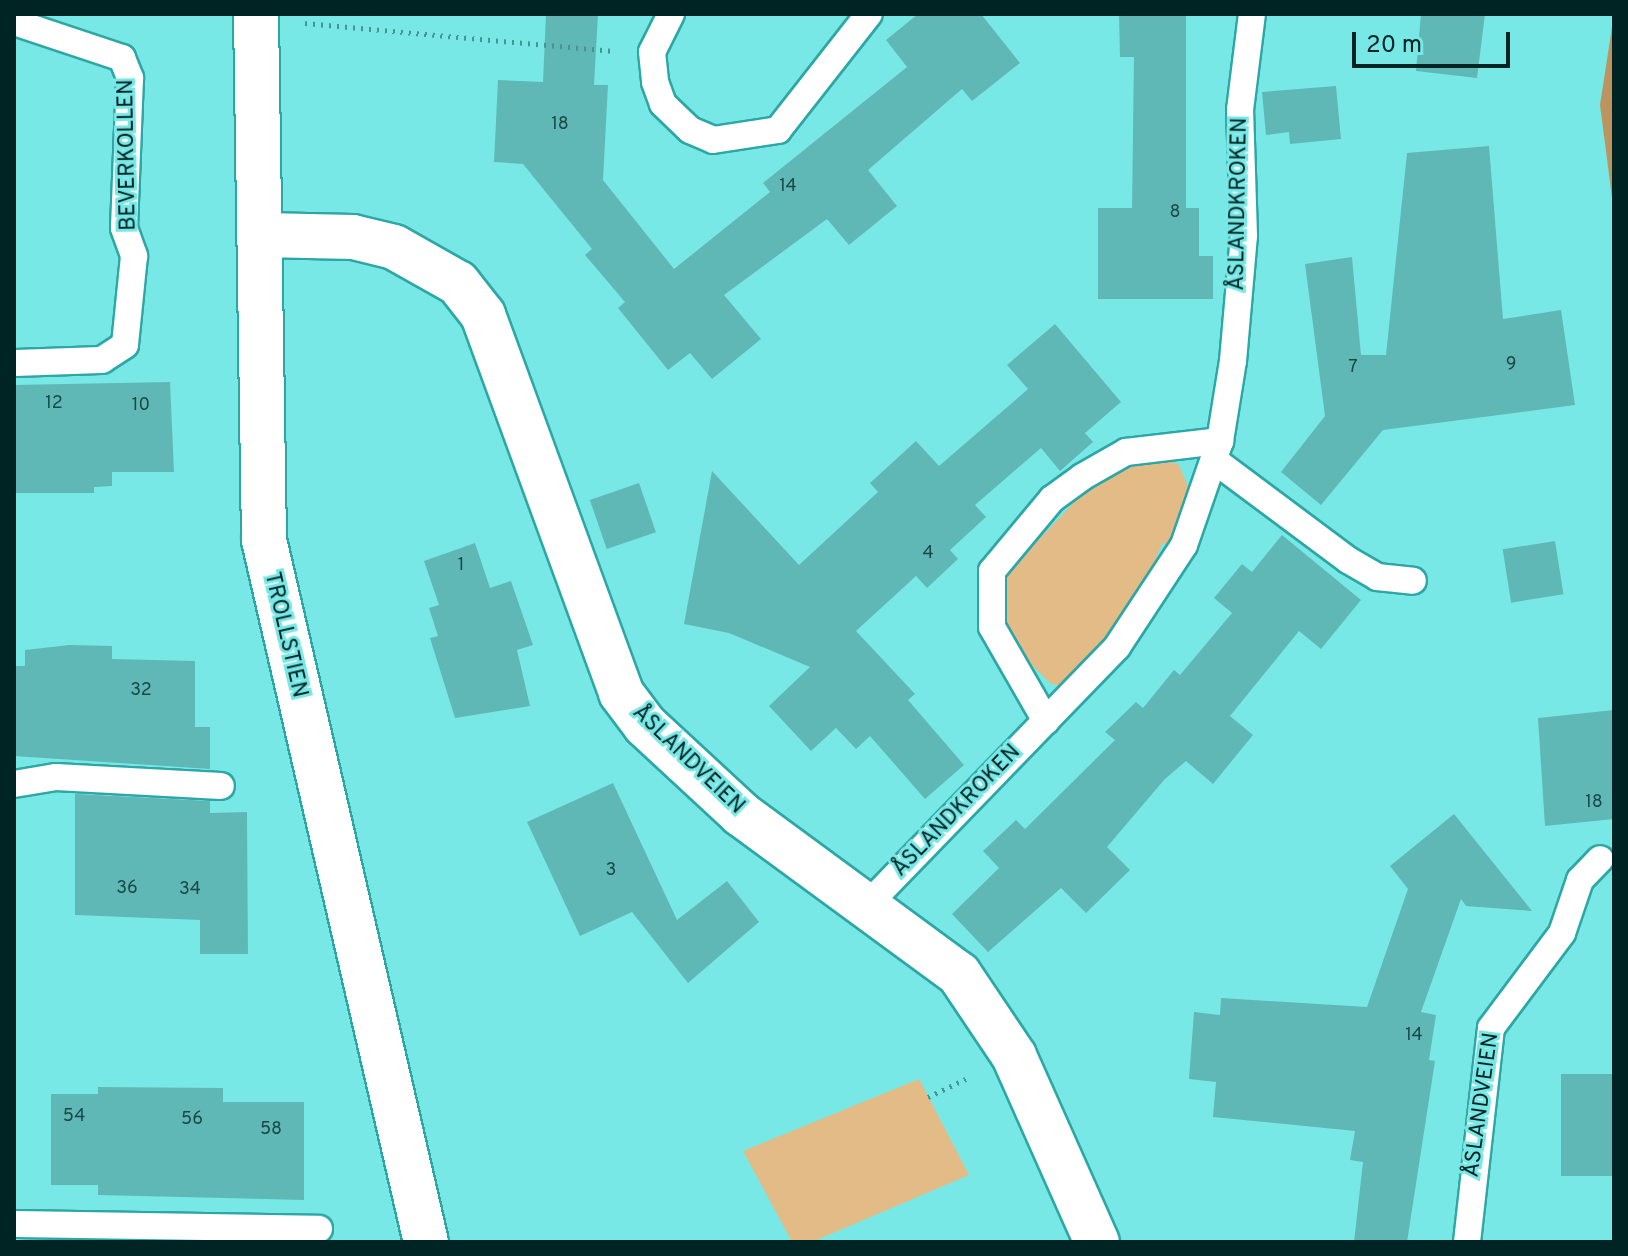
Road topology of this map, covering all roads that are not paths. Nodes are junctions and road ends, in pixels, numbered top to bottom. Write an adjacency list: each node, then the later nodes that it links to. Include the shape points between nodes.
1 (671, 14): 2 (lane, via 652,52 663,104 690,130 713,140 747,139 778,130)
2 (869, 14)
3 (1252, 14): 8 (lane, ÅSLANDKROKEN, via 1240,110 1244,236)
4 (256, 17): 6 (street, TROLLSTIEN)
5 (14, 22): 7 (lane, BEVERKOLLEN, via 122,58 130,78 124,228 134,256 125,345 102,360)
6 (263, 235): 14 (street, ÅSLANDVEIEN, via 367,240 431,262 458,283 483,315 621,693 645,725 741,814); 17 (street, TROLLSTIEN, via 259,455 268,563)
7 (14, 363)
8 (1217, 450): 9 (lane, via 1357,566 1377,577); 10 (lane, ÅSLANDKROKEN, via 1184,545 1157,594); 10 (lane, via 1126,452 1052,499 992,571 992,627)
9 (1413, 581)
10 (1046, 721): 14 (lane, ÅSLANDKROKEN)
11 (14, 784): 12 (lane, via 56,777)
12 (221, 786)
13 (1600, 859): 19 (lane, ÅSLANDVEIEN, via 1580,880 1562,933 1491,1028)
14 (870, 902): 18 (street, ÅSLANDVEIEN, via 977,997 1032,1091)
15 (14, 1224): 16 (lane)
16 (319, 1229)
17 (426, 1242)
18 (1097, 1242)
19 (1467, 1242)

